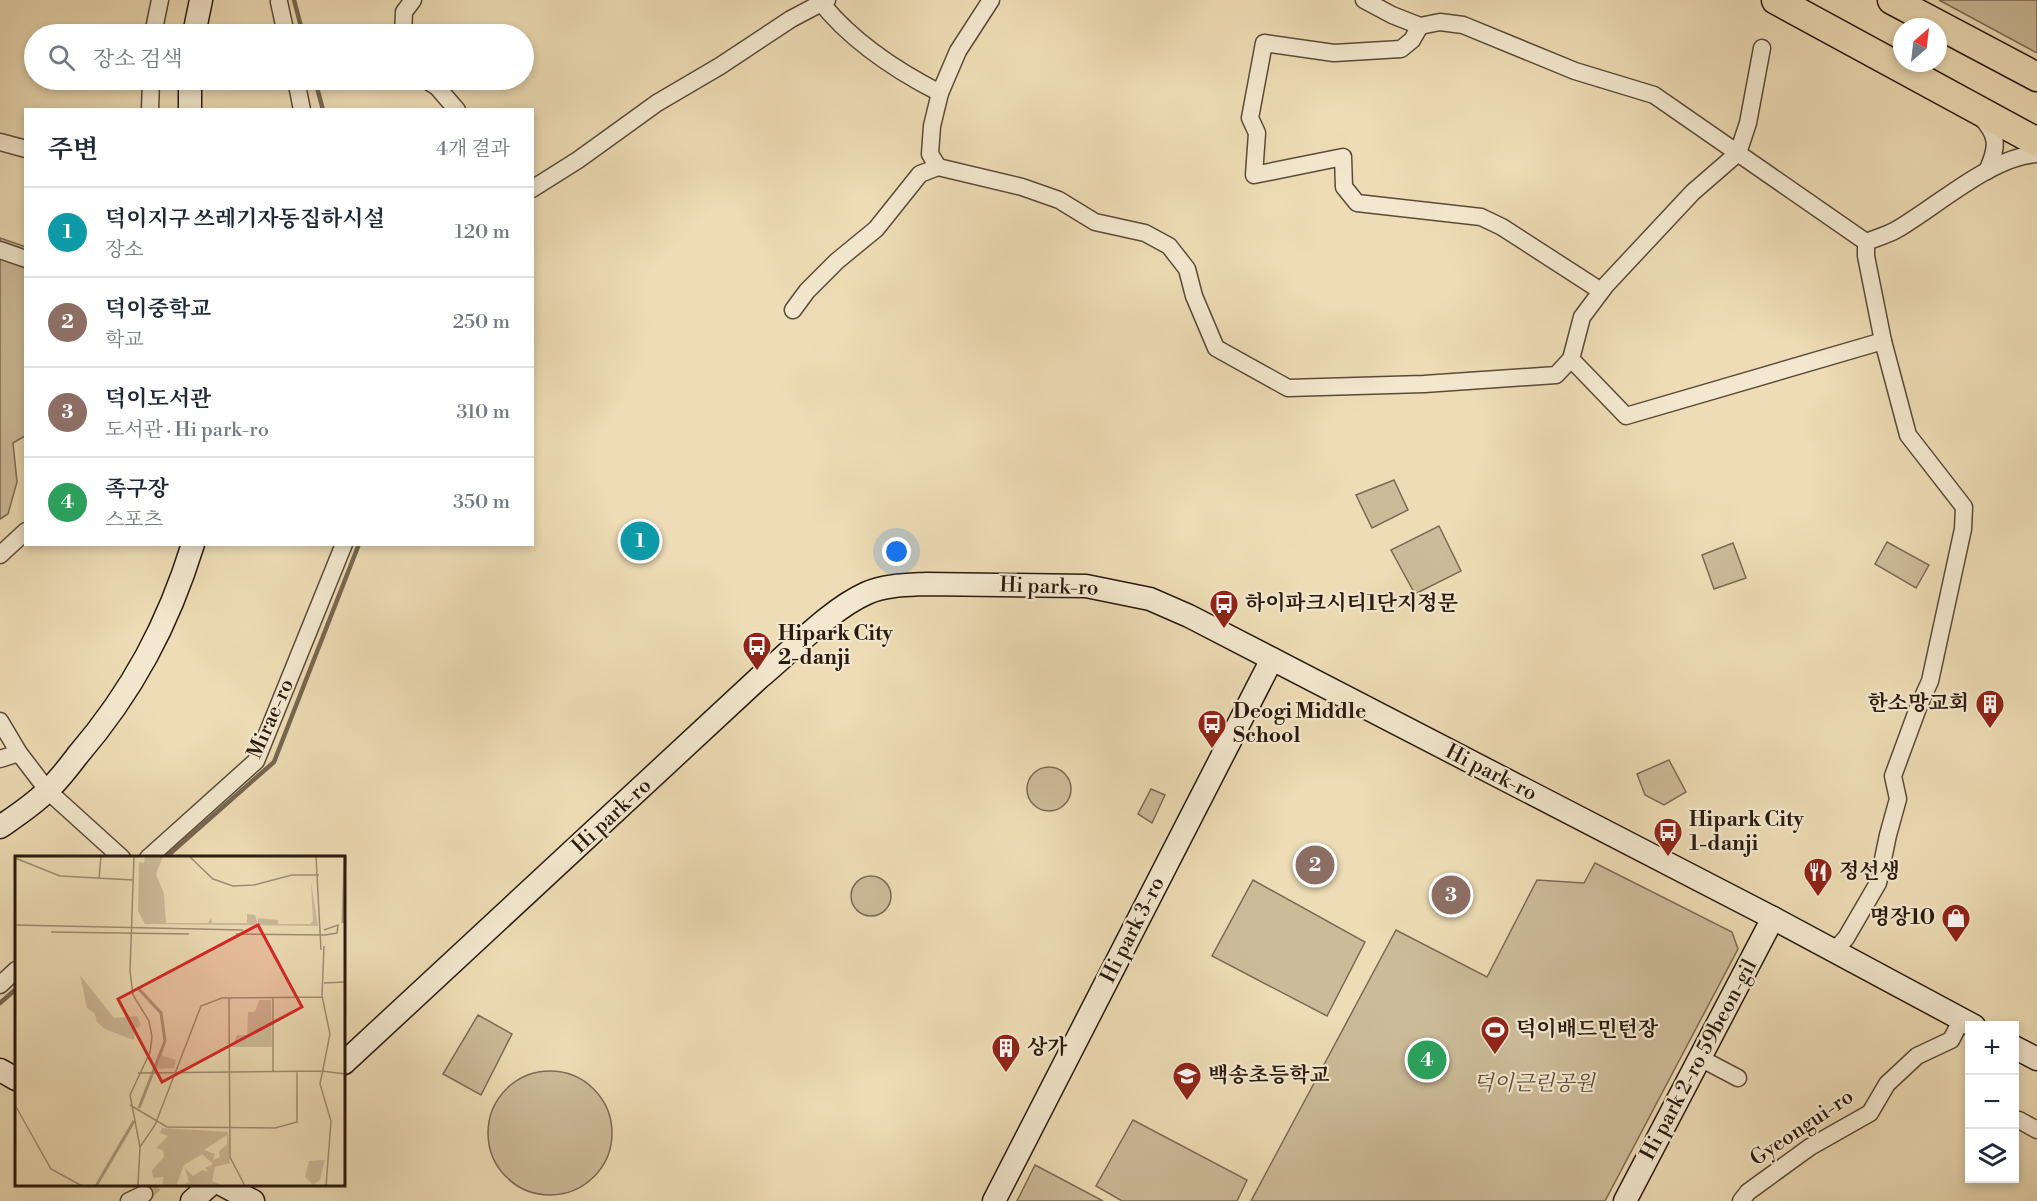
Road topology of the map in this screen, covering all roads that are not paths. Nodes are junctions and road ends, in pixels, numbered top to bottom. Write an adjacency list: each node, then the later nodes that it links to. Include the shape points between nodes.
1 (160, 0): 10 (street)
2 (201, 0): 11 (street)
3 (413, 0): 13 (street, via 404,12)
4 (1364, 0): 14 (street)
5 (1774, 0): 22 (highway)
6 (1892, 0): 16 (highway)
7 (823, 1): 21 (street, via 846,30 874,53); 34 (street, via 657,104)
8 (279, 2): 12 (street)
9 (983, 3): 21 (street)
10 (155, 24)
11 (196, 24)
12 (284, 24)
13 (403, 24)
14 (1420, 27): 30 (street, via 1440,22 1462,25 1575,71 1654,95); 38 (street, via 1401,49 1334,53 1264,43 1250,118 1257,133 1254,174 1343,157 1344,187 1357,203 1481,217)
15 (1762, 48): 30 (street, via 1748,123)
16 (2037, 77)
17 (151, 90): 23 (street)
18 (190, 90): 24 (street)
19 (298, 90): 25 (street)
20 (440, 90): 26 (street)
21 (940, 93): 32 (street, via 930,154)
22 (1956, 99): 28 (highway); 33 (street, via 1991,129 1994,154)
23 (150, 108)
24 (190, 108)
25 (302, 108)
26 (455, 108)
27 (0, 142): 29 (street)
28 (2037, 142)
29 (24, 148)
30 (1738, 153): 35 (street); 38 (street, via 1693,192)
31 (2037, 153): 33 (street, via 2014,158)
32 (938, 167): 39 (street, via 920,174 876,229 837,261); 41 (street, via 1022,187 1059,200 1095,222 1145,233 1169,246 1187,269 1216,348 1288,388 1556,375)
33 (1987, 171): 35 (street, via 1894,232)
34 (534, 188)
35 (1866, 242): 40 (street)
36 (0, 250): 37 (street)
37 (24, 258)
38 (1601, 291): 41 (street, via 1582,317)
39 (793, 310)
40 (1883, 341): 41 (street, via 1626,416); 55 (street, via 1908,435 1964,507 1963,529 1933,673 1893,776 1898,799 1878,883 1846,938)
41 (1571, 359)
42 (24, 533): 45 (street)
43 (192, 546): 50 (street, via 158,637 129,688)
44 (343, 546): 53 (street, Mirae-ro, via 256,761)
45 (0, 555)
46 (1272, 659): 54 (street, Hi park-ro); 63 (street, Hi park-ro, via 1150,599 1104,588 926,584 868,593 828,618 759,678); 73 (street, Hi park 3-ro)
47 (0, 721): 48 (street)
48 (20, 753): 49 (street); 50 (street)
49 (0, 759)
50 (48, 791): 51 (street); 52 (street)
51 (0, 828)
52 (120, 856)
53 (150, 856)
54 (1773, 918): 55 (street, Hi park-ro); 61 (street, Hi park 2-ro 59beon-gil)
55 (1834, 951): 58 (street, Hi park-ro)
56 (15, 971): 57 (street)
57 (0, 985)
58 (1966, 1021)
59 (1965, 1025): 75 (street, Gyeongui-ro, via 1951,1040 1917,1056 1887,1084 1870,1113 1810,1147)
60 (2019, 1050): 62 (street)
61 (1700, 1058): 66 (street); 74 (street, Hi park 2-ro 59beon-gil)
62 (2037, 1059)
63 (345, 1062)
64 (0, 1070): 65 (street)
65 (15, 1078)
66 (1738, 1078)
67 (2019, 1120): 68 (street)
68 (2037, 1130)
69 (210, 1186): 71 (street)
70 (223, 1186): 72 (street)
71 (192, 1201)
72 (253, 1201)
73 (994, 1201)
74 (1625, 1201)
75 (1741, 1201)

